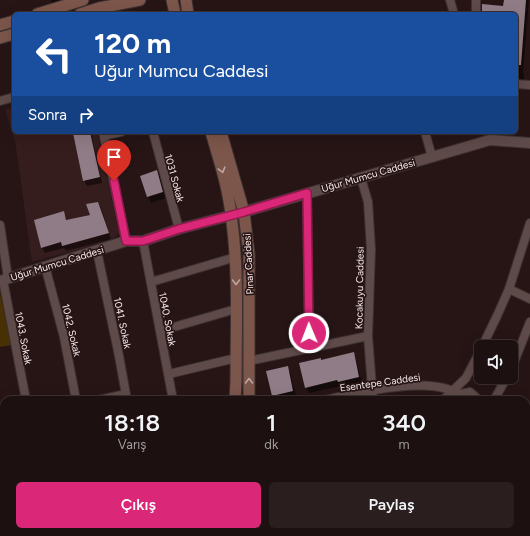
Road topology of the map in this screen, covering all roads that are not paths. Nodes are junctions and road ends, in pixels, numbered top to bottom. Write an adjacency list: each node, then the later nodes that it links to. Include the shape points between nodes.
1 (84, 0): 7 (main road)
2 (140, 0): 9 (main road)
3 (172, 0): 10 (main road)
4 (186, 0): 11 (main road)
5 (450, 0): 12 (street)
6 (476, 0): 13 (street)
7 (71, 2): 8 (main road)
8 (43, 12)
9 (86, 12)
10 (175, 12)
11 (188, 12)
12 (453, 12)
13 (476, 12)
14 (12, 22): 15 (main road)
15 (0, 25)
16 (12, 35): 17 (main road)
17 (0, 38)
18 (518, 84): 19 (street)
19 (530, 85)
20 (12, 98): 21 (street)
21 (0, 101)
22 (104, 134): 37 (street)
23 (154, 134): 36 (street, 1031 Sokak)
24 (212, 134): 33 (main road, Pınar Caddesi, one-way to 33, via 227,188)
25 (222, 134): 32 (main road, Pınar Caddesi)
26 (426, 134): 29 (street)
27 (489, 136): 28 (street, Uğur Mumcu Caddesi); 29 (street, Uğur Mumcu Caddesi)
28 (530, 143)
29 (432, 157): 30 (street, Uğur Mumcu Caddesi)
30 (361, 178): 31 (street, Uğur Mumcu Caddesi); 49 (street, Kocakuyu Caddesi, via 368,202)
31 (307, 193): 32 (street, Uğur Mumcu Caddesi); 51 (street)
32 (244, 212): 33 (street, Uğur Mumcu Caddesi); 54 (main road, Pınar Caddesi, via 249,254)
33 (231, 215): 36 (street, Uğur Mumcu Caddesi); 40 (main road, Pınar Caddesi)
34 (530, 223): 44 (street)
35 (0, 225): 42 (street, 1043. Sokak)
36 (179, 229): 38 (street, Uğur Mumcu Caddesi)
37 (126, 241): 38 (street, Uğur Mumcu Caddesi); 39 (street, Uğur Mumcu Caddesi)
38 (143, 241): 43 (street, 1040. Sokak)
39 (97, 251): 41 (street, Uğur Mumcu Caddesi); 62 (street, 1041. Sokak)
40 (236, 257): 43 (street); 46 (main road, Pınar Caddesi, one-way to 46)
41 (46, 266): 42 (street, Uğur Mumcu Caddesi); 61 (street, 1042. Sokak)
42 (4, 280): 60 (street, 1043. Sokak)
43 (151, 282): 48 (street, 1040. Sokak)
44 (509, 289): 45 (street); 50 (street)
45 (530, 299)
46 (236, 308): 48 (street); 53 (main road, Pınar Caddesi)
47 (530, 322): 52 (street)
48 (160, 331): 56 (street, 1040. Sokak)
49 (368, 336): 51 (street); 58 (street, Kocakuyu Caddesi)
50 (485, 340)
51 (310, 349): 54 (street)
52 (518, 352)
53 (236, 358): 56 (street); 64 (main road, Pınar Caddesi)
54 (249, 362): 65 (main road, Pınar Caddesi, one-way to 54)
55 (474, 362): 59 (street, via 466,378)
56 (169, 374): 63 (street, 1040. Sokak)
57 (503, 384): 72 (street)
58 (373, 391): 59 (street, Esentepe Caddesi, via 416,385 437,386); 66 (street, Esentepe Caddesi); 67 (street, Kocakuyu Caddesi)
59 (452, 391): 68 (street); 69 (street, Esentepe Caddesi)
60 (25, 396)
61 (75, 396)
62 (127, 396)
63 (172, 396)
64 (235, 396)
65 (249, 396)
66 (346, 396)
67 (373, 396)
68 (447, 396)
69 (462, 396)
70 (465, 396): 71 (street, Esentepe Caddesi, via 470,392)
71 (474, 396)
72 (496, 396)

